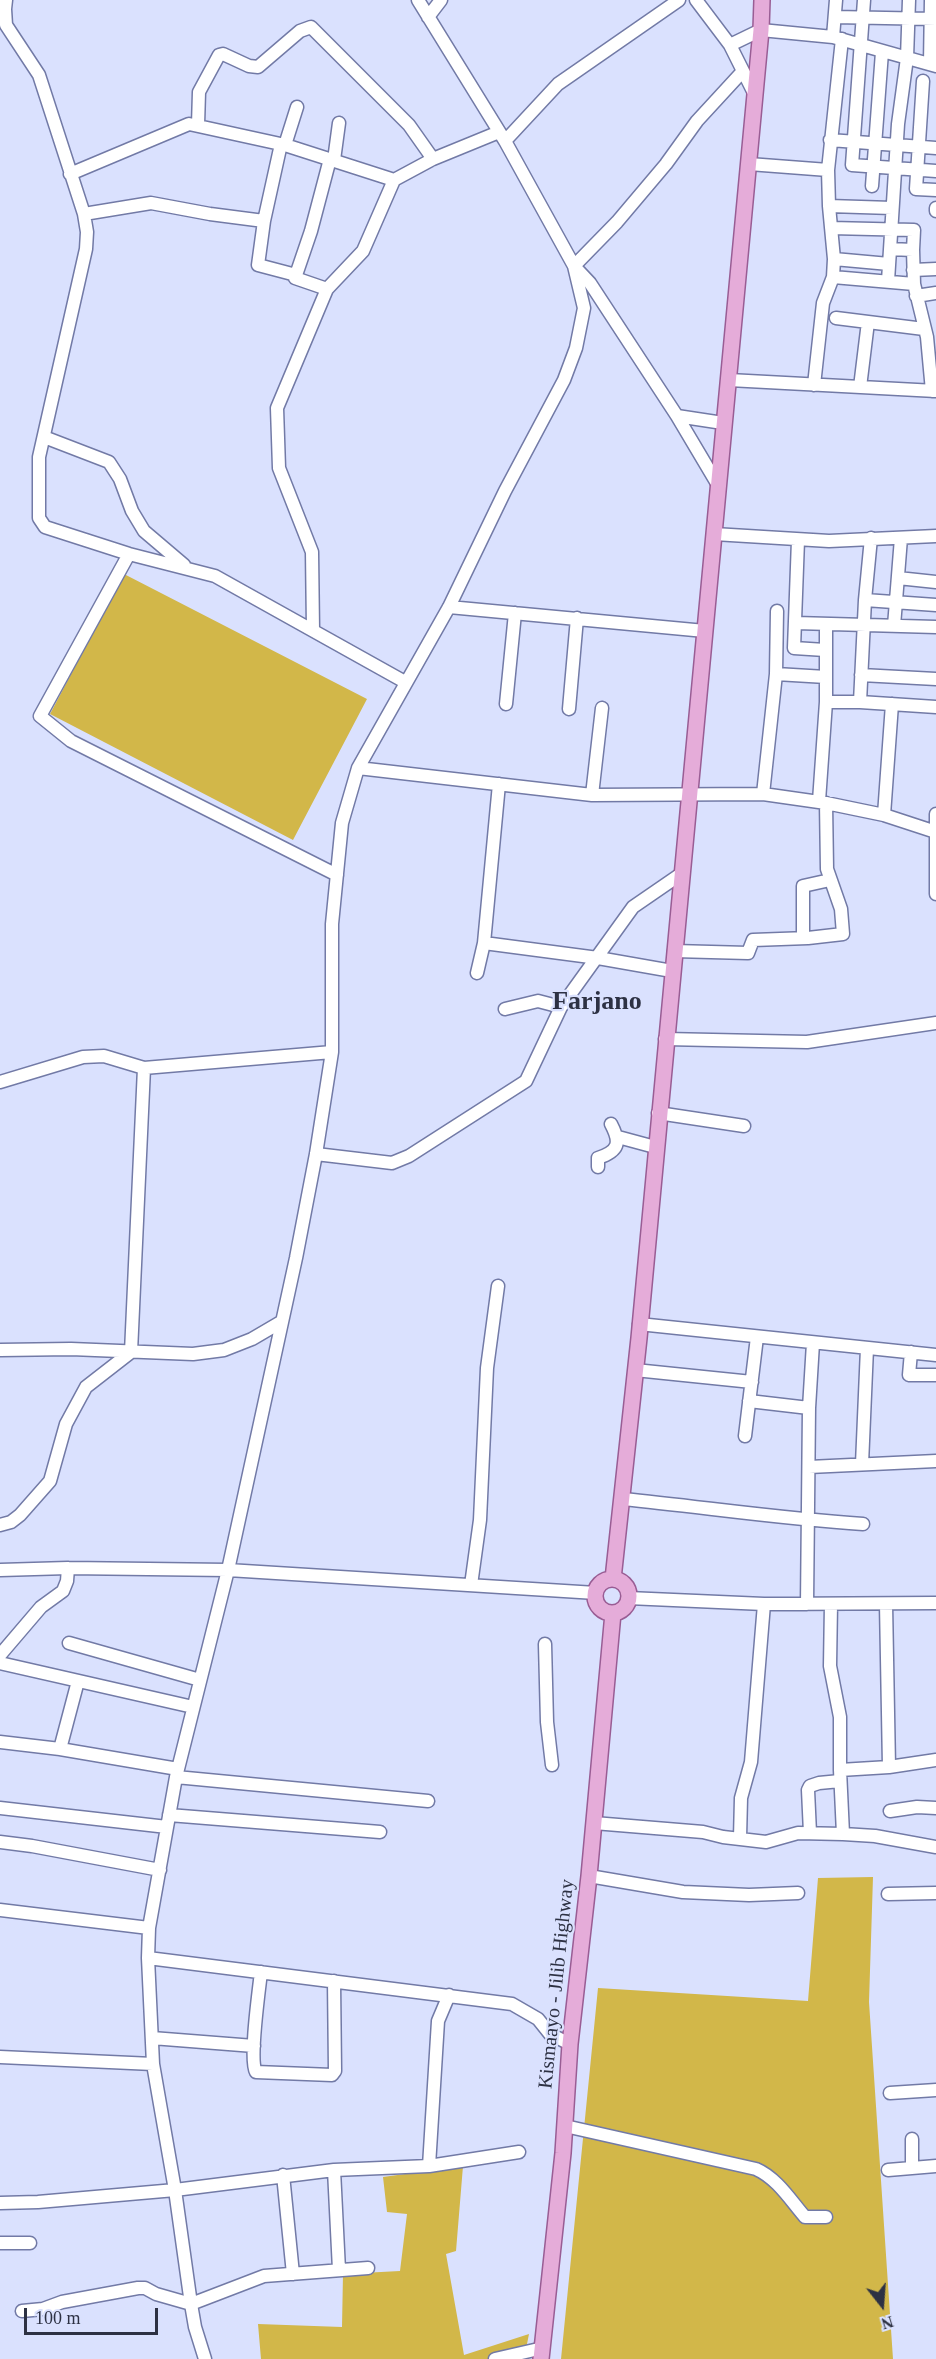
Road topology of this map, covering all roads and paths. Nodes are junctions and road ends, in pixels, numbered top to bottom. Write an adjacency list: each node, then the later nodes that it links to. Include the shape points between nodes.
1 (6, 0): 45 (street, via 6,25 39,75)
2 (418, 0): 11 (street)
3 (441, 0): 11 (street)
4 (680, 0): 29 (street, via 558,84)
5 (696, 0): 18 (street)
6 (762, 0): 16 (main road)
7 (836, 0): 12 (street)
8 (864, 0): 13 (street)
9 (909, 0): 14 (street)
10 (931, 0): 15 (street)
11 (428, 17): 29 (street)
12 (835, 17): 13 (street); 17 (street)
13 (863, 18): 14 (street); 19 (street)
14 (909, 19): 15 (street); 21 (street)
15 (933, 19): 22 (street)
16 (761, 30): 17 (street); 18 (street); 25 (main road)
17 (837, 38): 19 (street); 30 (street)
18 (730, 45): 23 (street)
19 (862, 46): 20 (street); 31 (street)
20 (882, 52): 21 (street); 32 (street)
21 (907, 58): 22 (street); 34 (street)
22 (933, 65)
23 (743, 71): 25 (street); 59 (street, via 697,121 617,222)
24 (923, 81): 35 (street)
25 (754, 93): 39 (main road)
26 (297, 107): 33 (street)
27 (339, 123): 37 (street)
28 (198, 125): 33 (street); 38 (street, via 199,92 216,58 223,54 258,67 300,31 311,27 409,125); 45 (street, via 185,125)
29 (502, 136): 38 (street); 59 (street)
30 (830, 140): 31 (street); 43 (street)
31 (853, 142): 32 (street); 40 (street, via 852,165)
32 (874, 143): 34 (street); 40 (street)
33 (283, 145): 37 (street); 52 (street)
34 (897, 145): 35 (street); 41 (street)
35 (919, 147): 36 (street); 42 (street)
36 (936, 148)
37 (332, 159): 46 (street); 62 (street)
38 (433, 159): 46 (street)
39 (749, 164): 43 (street); 71 (main road)
40 (874, 166): 41 (street); 47 (street)
41 (895, 168): 42 (street); 50 (street)
42 (917, 169): 44 (street); 48 (street, via 916,189)
43 (828, 170): 49 (street)
44 (936, 171)
45 (70, 174): 51 (street)
46 (394, 180): 65 (street, via 363,251)
47 (872, 186)
48 (936, 190)
49 (829, 206): 50 (street); 53 (street)
50 (892, 208): 54 (street)
51 (84, 214): 52 (street, via 151,203); 77 (street, via 86,249)
52 (264, 220): 62 (street, via 258,266)
53 (831, 228): 54 (street); 57 (street)
54 (891, 229): 55 (street); 56 (street, via 914,230)
55 (890, 249): 56 (street); 58 (street)
56 (913, 250): 61 (street)
57 (834, 259): 58 (street); 63 (street)
58 (889, 264): 64 (street)
59 (574, 266): 75 (street, via 590,283); 93 (street, via 584,308 576,348)
60 (936, 269): 61 (street)
61 (913, 270): 66 (street)
62 (296, 275): 65 (street, via 295,278)
63 (832, 277): 64 (street); 72 (street, via 823,303)
64 (888, 281): 66 (street)
65 (327, 289): 102 (street, via 277,408 279,468 312,552)
66 (915, 290): 67 (street); 70 (street)
67 (936, 293)
68 (836, 318): 69 (street)
69 (868, 322): 70 (street); 73 (street)
70 (929, 334): 74 (street)
71 (729, 380): 72 (street); 76 (main road)
72 (814, 385): 73 (street)
73 (860, 387): 74 (street)
74 (934, 391)
75 (677, 416): 76 (street); 78 (street)
76 (723, 423): 78 (main road)
77 (44, 438): 84 (street, via 38,469 41,523); 85 (street, via 109,462 144,531)
78 (718, 485): 79 (main road)
79 (714, 534): 83 (street); 103 (main road)
80 (936, 536): 81 (street)
81 (901, 537): 82 (street); 86 (street)
82 (871, 538): 83 (street); 89 (street)
83 (798, 540): 97 (street)
84 (129, 554): 85 (street); 129 (street, via 40,716 71,741)
85 (187, 568): 102 (street, via 215,576)
86 (898, 578): 87 (street); 90 (street)
87 (922, 581): 88 (street); 91 (street)
88 (936, 582)
89 (865, 600): 90 (street); 99 (street)
90 (896, 602): 91 (street); 100 (street)
91 (923, 604): 92 (street)
92 (936, 604)
93 (449, 607): 95 (street); 111 (street)
94 (777, 611): 104 (street)
95 (515, 613): 96 (street); 114 (street)
96 (577, 618): 103 (street); 118 (street)
97 (796, 623): 98 (street); 105 (street)
98 (826, 624): 99 (street); 106 (street)
99 (864, 624): 100 (street); 108 (street)
100 (894, 626): 101 (street)
101 (936, 627)
102 (313, 630): 111 (street)
103 (705, 631): 121 (main road)
104 (777, 646): 105 (street); 107 (street)
105 (794, 648): 106 (street)
106 (825, 650): 109 (street)
107 (776, 674): 109 (street); 122 (street)
108 (861, 675): 110 (street); 113 (street)
109 (826, 677): 112 (street)
110 (936, 679)
111 (405, 682): 119 (street)
112 (826, 702): 113 (street); 124 (street)
113 (860, 702): 115 (street)
114 (506, 704)
115 (892, 704): 116 (street); 125 (street)
116 (936, 707)
117 (602, 708): 123 (street)
118 (569, 709)
119 (358, 768): 120 (street); 129 (street, via 342,823)
120 (499, 784): 123 (street); 133 (street)
121 (690, 794): 122 (street); 123 (street); 128 (main road)
122 (763, 794): 124 (street)
123 (592, 795)
124 (823, 802): 125 (street); 130 (street)
125 (884, 814): 127 (street)
126 (936, 814): 127 (street)
127 (935, 832): 131 (street)
128 (681, 874): 134 (main road); 135 (street, via 633,907)
129 (337, 875): 142 (street, via 332,924)
130 (830, 880): 132 (street, via 803,885); 132 (street, via 841,909 843,934)
131 (936, 894)
132 (803, 938): 134 (street, via 753,940 748,953)
133 (484, 943): 135 (street); 137 (street)
134 (674, 951): 136 (main road)
135 (598, 957): 136 (street); 138 (street)
136 (672, 971): 141 (main road)
137 (477, 973)
138 (561, 1007): 139 (street, via 538,1001); 150 (street, via 526,1081 409,1156 392,1163)
139 (505, 1009)
140 (936, 1023): 141 (street, via 807,1042)
141 (665, 1039): 145 (main road)
142 (332, 1053): 143 (street); 150 (street)
143 (144, 1068): 144 (street, via 104,1056 83,1058); 159 (street)
144 (0, 1082)
145 (658, 1113): 147 (street); 149 (main road)
146 (611, 1124): 148 (street)
147 (744, 1126)
148 (618, 1137): 149 (street); 151 (street, via 610,1155 598,1158)
149 (655, 1147): 154 (main road)
150 (316, 1154): 153 (street)
151 (598, 1167)
152 (498, 1286): 179 (street, via 487,1368 480,1520)
153 (281, 1323): 159 (street, via 224,1350 193,1354); 177 (street)
154 (639, 1324): 155 (street); 162 (main road)
155 (757, 1337): 156 (street); 164 (street)
156 (813, 1343): 157 (street); 166 (street)
157 (867, 1348): 160 (street); 169 (street)
158 (0, 1350): 159 (street)
159 (131, 1352): 174 (street, via 86,1387 66,1424 50,1481 20,1515)
160 (911, 1352): 161 (street); 163 (street, via 909,1375)
161 (936, 1355)
162 (636, 1370): 164 (street); 171 (main road)
163 (936, 1376)
164 (752, 1382): 165 (street)
165 (749, 1401): 166 (street); 167 (street)
166 (809, 1408): 170 (street)
167 (745, 1436)
168 (936, 1461): 169 (street)
169 (862, 1464): 170 (street)
170 (809, 1467): 172 (street)
171 (623, 1499): 172 (street); 178 (main road)
172 (808, 1521): 173 (street); 184 (street)
173 (863, 1524)
174 (0, 1526)
175 (68, 1568): 176 (street); 177 (street); 190 (street, via 63,1591 41,1606)
176 (0, 1570)
177 (228, 1570): 179 (street); 192 (street)
178 (613, 1579): 180 (main road, via 603,1582); 181 (main road, via 626,1586)
179 (471, 1586): 180 (street)
180 (596, 1593): 187 (main road, via 598,1606)
181 (628, 1598): 183 (street); 187 (main road, via 623,1609)
182 (936, 1603): 186 (street)
183 (764, 1604): 184 (street); 211 (street, via 751,1762 741,1798)
184 (807, 1604): 185 (street)
185 (831, 1604): 186 (street); 201 (street, via 830,1666 840,1717)
186 (885, 1604): 199 (street)
187 (613, 1613): 207 (main road, Kismaayo - Jilib Highway)
188 (69, 1643): 192 (street)
189 (545, 1644): 198 (street)
190 (0, 1655)
191 (0, 1663): 193 (street)
192 (200, 1680): 194 (street)
193 (78, 1681): 194 (street); 196 (street)
194 (193, 1707): 200 (street)
195 (0, 1742): 196 (street)
196 (60, 1749): 200 (street)
197 (936, 1760): 199 (street)
198 (552, 1765)
199 (889, 1767): 201 (street)
200 (177, 1773): 202 (street); 206 (street)
201 (840, 1776): 209 (street, via 810,1786); 210 (street)
202 (428, 1801)
203 (936, 1808): 205 (street)
204 (0, 1809): 206 (street)
205 (890, 1811)
206 (168, 1821): 208 (street); 214 (street)
207 (594, 1823): 211 (street); 215 (main road, Kismaayo - Jilib Highway)
208 (380, 1832)
209 (810, 1833): 210 (street); 211 (street, via 766,1842)
210 (843, 1834): 213 (street)
211 (740, 1838)
212 (0, 1842): 214 (street)
213 (936, 1847)
214 (160, 1870): 220 (street)
215 (589, 1876): 216 (street, via 683,1892); 226 (main road, Kismaayo - Jilib Highway)
216 (798, 1893)
217 (936, 1893): 218 (street)
218 (888, 1894)
219 (0, 1912): 220 (street)
220 (149, 1928): 221 (street)
221 (148, 1958): 222 (street); 225 (street)
222 (261, 1972): 223 (street); 227 (street)
223 (334, 1981): 224 (street); 227 (street, via 332,2075 256,2072)
224 (448, 1995): 226 (street, via 512,2004 538,2019 550,2034); 235 (street, via 438,2021)
225 (152, 2038): 227 (street); 229 (street)
226 (570, 2044): 232 (main road, Kismaayo - Jilib Highway)
227 (254, 2046)
228 (0, 2057): 229 (street)
229 (153, 2064): 241 (street)
230 (936, 2090): 231 (street)
231 (890, 2093)
232 (565, 2126): 243 (street, via 756,2169 766,2174 805,2217); 251 (main road, Kismaayo - Jilib Highway)
233 (912, 2139): 237 (street)
234 (519, 2152): 235 (street)
235 (429, 2166): 238 (street)
236 (936, 2166): 237 (street)
237 (912, 2168): 239 (street)
238 (334, 2170): 240 (street); 247 (street)
239 (888, 2170)
240 (283, 2175): 241 (street); 248 (street)
241 (175, 2190): 242 (street); 249 (street)
242 (0, 2203)
243 (826, 2217)
244 (0, 2243): 245 (street)
245 (30, 2243)
246 (368, 2268): 247 (street)
247 (339, 2270): 248 (street)
248 (293, 2274): 249 (street, via 254,2279)
249 (191, 2304): 250 (street, via 138,2288); 252 (street)
250 (22, 2311)
251 (542, 2353): 253 (street)
252 (206, 2359)
253 (495, 2359)

